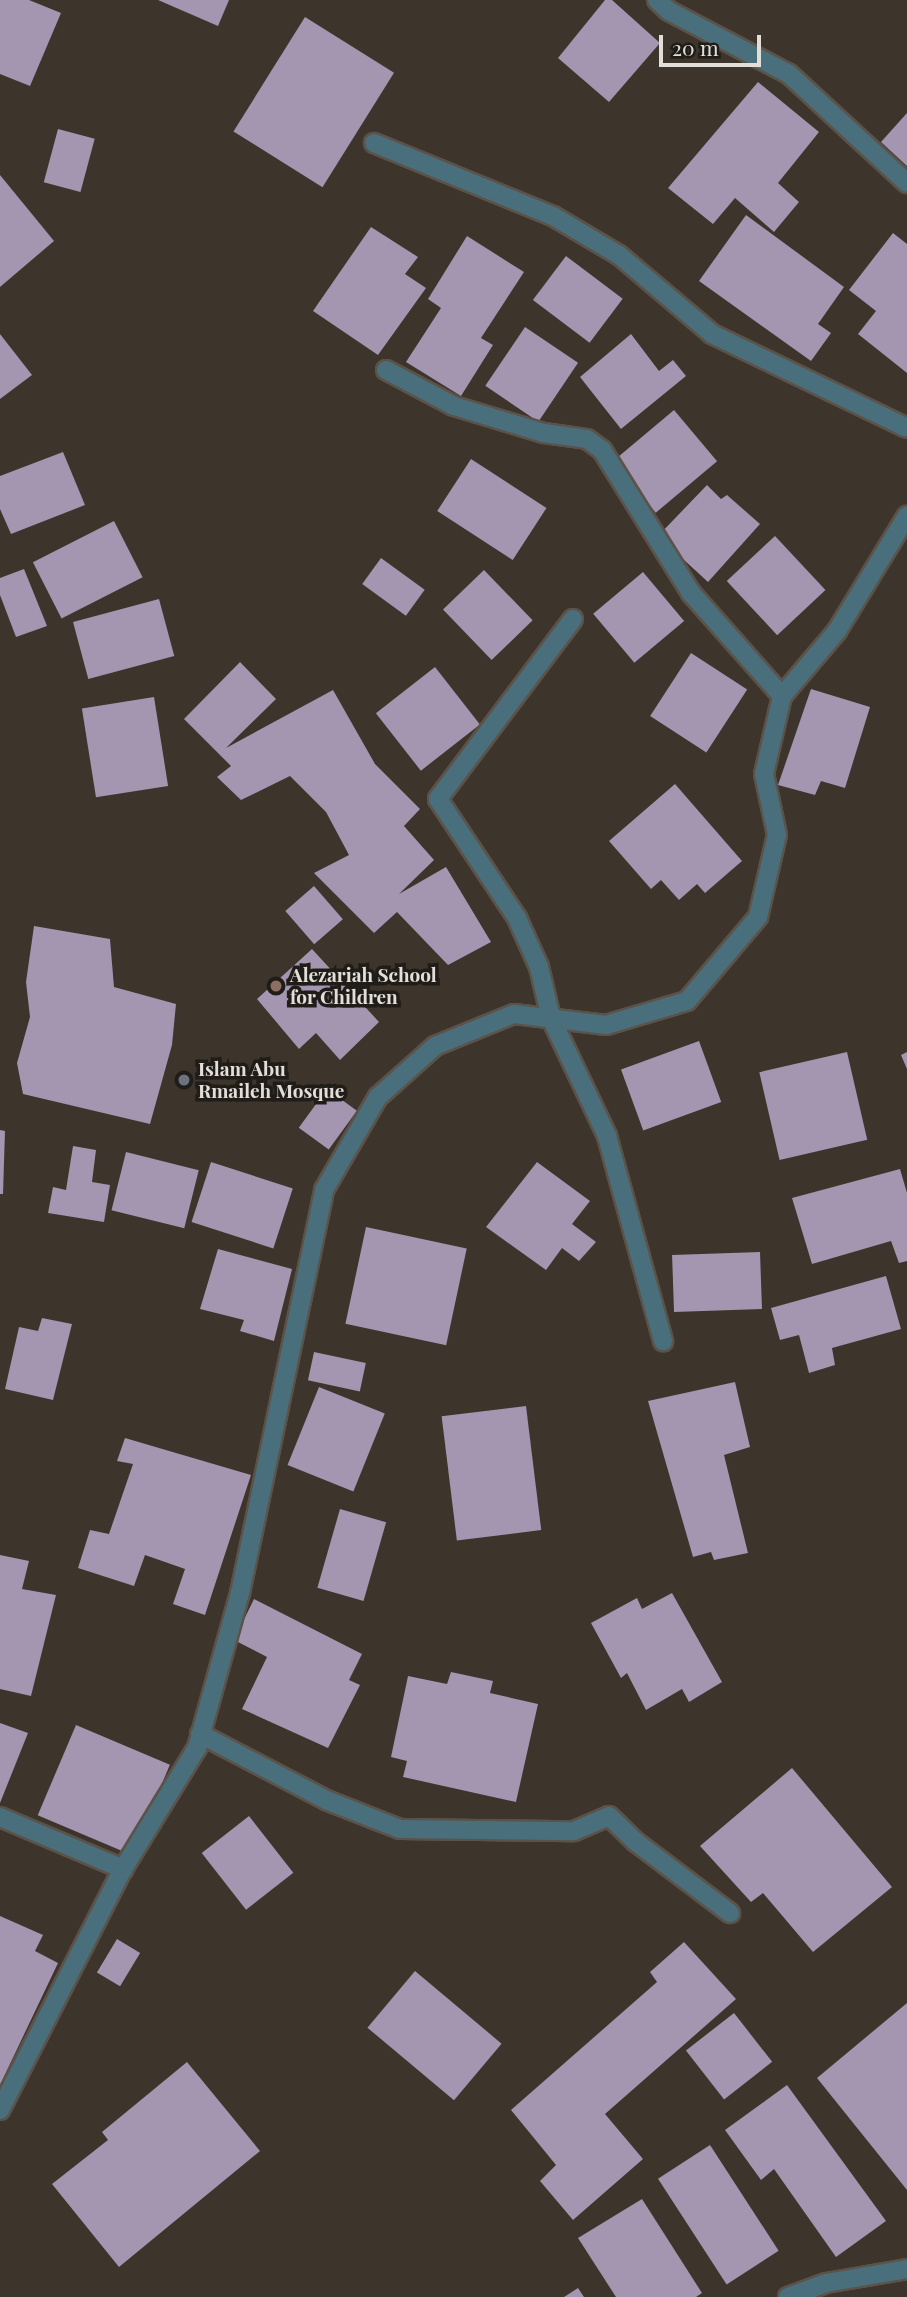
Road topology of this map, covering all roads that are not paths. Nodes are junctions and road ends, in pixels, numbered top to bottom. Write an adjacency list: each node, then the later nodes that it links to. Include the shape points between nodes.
1 (657, 0): 3 (street, via 669,11 789,74)
2 (374, 143): 5 (street, via 552,216 619,255 712,334)
3 (907, 183)
4 (386, 370): 8 (street, via 454,406 544,433 587,439 602,450 691,593)
5 (907, 428)
6 (907, 516): 8 (street, via 837,631)
7 (573, 619): 9 (street, via 438,799 517,918 539,967)
8 (782, 696): 9 (street, via 764,774 777,835 758,917 687,1001 606,1025)
9 (551, 1018): 10 (street, via 607,1136); 11 (street, via 514,1014 435,1046 379,1097 324,1190 240,1592)
10 (663, 1341)
11 (200, 1734): 13 (street, via 197,1748); 14 (street, via 326,1800 400,1829 574,1831 609,1816)
12 (0, 1817): 13 (street)
13 (123, 1869): 15 (street)
14 (730, 1913)
15 (0, 2110)
16 (907, 2269): 17 (street, via 826,2283)
17 (788, 2297)

